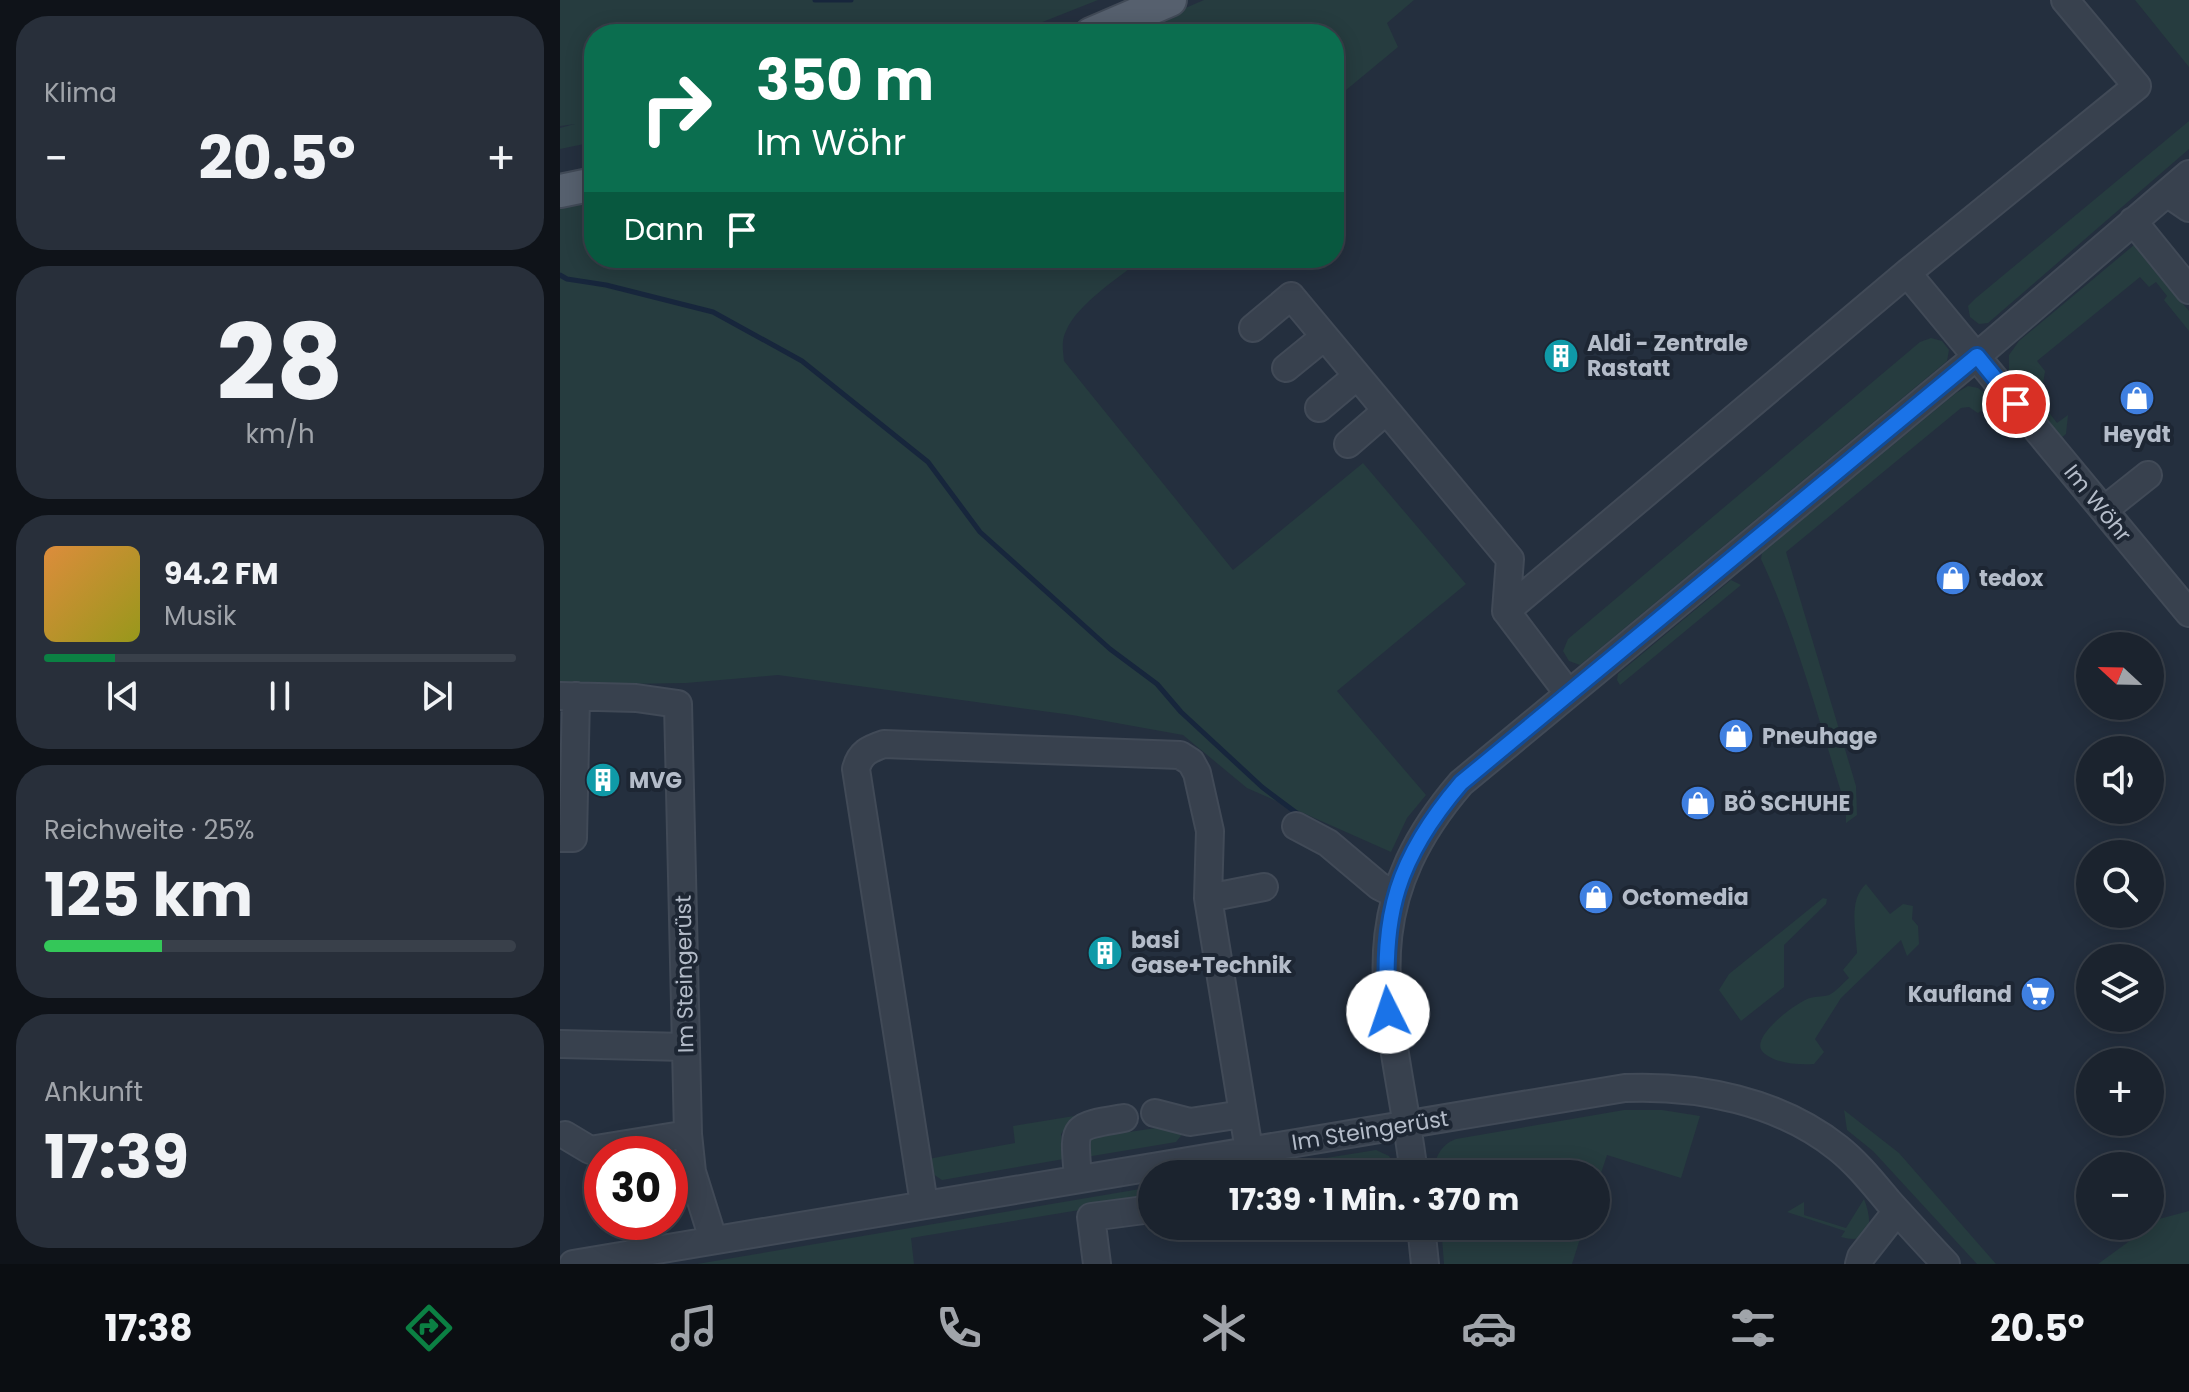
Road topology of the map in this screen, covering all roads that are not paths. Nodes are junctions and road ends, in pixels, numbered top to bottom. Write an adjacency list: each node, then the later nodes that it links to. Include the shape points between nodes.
1 (1170, 0): 3 (main road)
2 (2065, 0): 10 (street, via 2137,86)
3 (1114, 24)
4 (2189, 174): 7 (street)
5 (584, 186): 6 (main road)
6 (560, 191)
7 (2167, 193): 8 (street); 9 (street)
8 (2189, 208)
9 (2133, 221): 11 (street); 14 (street)
10 (1907, 273): 14 (street, Im Wöhr); 22 (street)
11 (2189, 290)
12 (1253, 328): 13 (street, via 1291,296)
13 (1324, 337): 15 (street); 16 (street)
14 (1977, 356): 21 (street, Im Wöhr); 24 (street)
15 (1286, 368)
16 (1357, 376): 17 (street); 18 (street)
17 (1319, 408)
18 (1386, 411): 19 (street); 22 (street, via 1510,559)
19 (1348, 444)
20 (2148, 475): 21 (street)
21 (2104, 510): 23 (street, Im Wöhr)
22 (1506, 611): 24 (street)
23 (2189, 613)
24 (1568, 693): 29 (street, via 1461,783 1439,808)
25 (568, 696): 27 (street, via 573,838); 32 (street, Im Steingerüst, via 678,704)
26 (1296, 826): 29 (street, via 1328,843)
27 (560, 838)
28 (1264, 887): 30 (street)
29 (1395, 894): 36 (street, via 1385,975)
30 (1208, 898): 34 (street); 43 (street, via 1210,831 1197,773 1180,755 884,744 859,758 856,769)
31 (560, 1044): 32 (street)
32 (685, 1047): 37 (street, Im Steingerüst)
33 (1155, 1113): 34 (street, via 1190,1122)
34 (1243, 1114): 39 (street)
35 (1124, 1118): 41 (street, via 1079,1129)
36 (1408, 1124): 39 (street, Im Steingerüst); 40 (street); 45 (street, Im Steingerüst, via 1625,1088 1690,1090 1755,1105 1812,1131 1846,1154)
37 (688, 1134): 38 (street, via 590,1150)
38 (562, 1147)
39 (1249, 1150): 41 (street, Im Steingerüst)
40 (1412, 1160)
41 (1078, 1178): 43 (street, Im Steingerüst)
42 (688, 1188): 46 (street, Im Steingerüst)
43 (924, 1204): 46 (street, Im Steingerüst)
44 (1138, 1211): 50 (street, via 1091,1217)
45 (1897, 1211): 52 (street); 53 (street, Im Steingerüst)
46 (713, 1239): 48 (street, Im Steingerüst)
47 (1422, 1240): 51 (street)
48 (662, 1256): 49 (street, Im Steingerüst)
49 (573, 1264)
50 (1097, 1264)
51 (1425, 1264)
52 (1859, 1264)
53 (1946, 1264)

